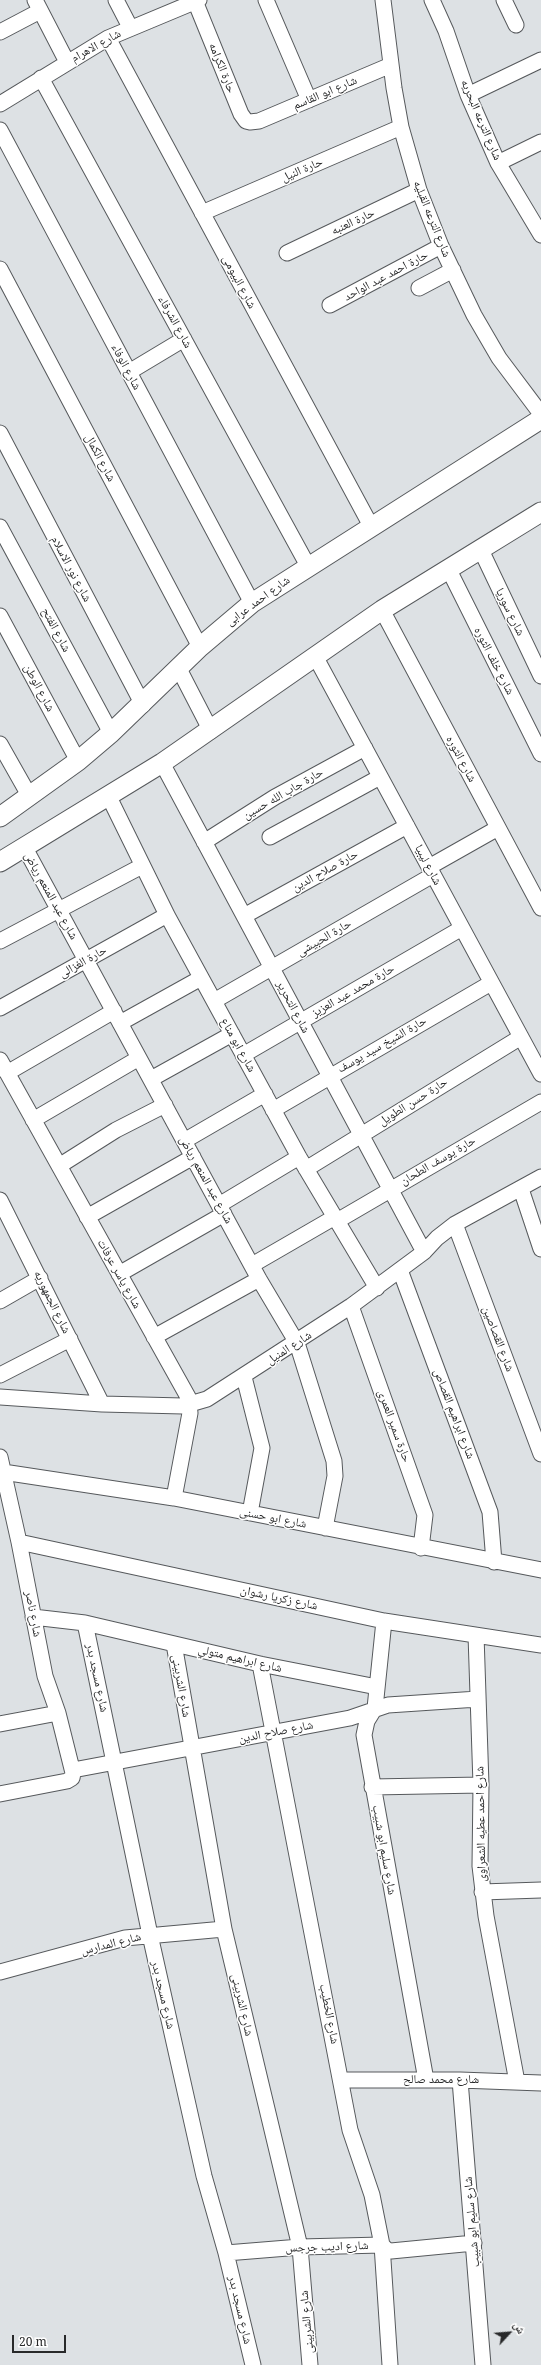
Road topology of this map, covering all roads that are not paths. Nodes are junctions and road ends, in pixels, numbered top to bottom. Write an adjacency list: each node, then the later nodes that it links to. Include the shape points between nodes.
1 (116, 0): 9 (street)
2 (266, 0): 17 (street)
3 (383, 0): 14 (street, شارع الترعه القبليه)
4 (432, 0): 16 (street, شارع الترعه البحريه, via 446,31)
5 (504, 0): 8 (street)
6 (190, 2): 9 (street, شارع الاهرام); 19 (street, حارة الكرامه, via 241,114 246,121)
7 (38, 5): 10 (street); 13 (street)
8 (516, 25)
9 (130, 27): 11 (street, شارع الاهرام)
10 (0, 32)
11 (108, 38): 13 (street, شارع الاهرام); 25 (street, شارع البيومى)
12 (541, 60): 16 (street)
13 (67, 62): 15 (street, شارع الاهرام)
14 (391, 65): 17 (street, شارع ابو القاسم); 20 (street, شارع الترعه القبليه)
15 (41, 78): 18 (street, شارع الاهرام); 34 (street, شارع الشرفاء)
16 (468, 95): 23 (street, شارع الترعه البحريه)
17 (309, 100): 19 (street, شارع ابو القاسم)
18 (0, 104)
19 (259, 121)
20 (401, 126): 24 (street, شارع الترعه القبليه); 25 (street, حارة النيل)
21 (0, 130): 35 (street, شارع الوفاء)
22 (541, 142): 23 (street)
23 (498, 163): 26 (street, شارع الترعه البحريه)
24 (419, 190): 28 (street, شارع الترعه القبليه); 29 (street, حارة العنبه)
25 (202, 213): 40 (street, شارع البيومى)
26 (537, 219): 27 (street, شارع الترعه البحريه)
27 (541, 235)
28 (442, 246): 31 (street, شارع الترعه القبليه); 33 (street, حارة احمد عبد الواحد)
29 (287, 253)
30 (0, 269): 48 (street, شارع الكمال)
31 (453, 270): 32 (street); 36 (street, شارع الترعه القبليه, via 486,336 513,378)
32 (419, 288)
33 (330, 306)
34 (184, 339): 35 (street); 43 (street, شارع الشرفاء)
35 (129, 372): 45 (street, شارع الوفاء)
36 (541, 414)
37 (541, 419): 40 (street, شارع احمد عرابى)
38 (0, 433): 52 (street, شارع نور الاسلام)
39 (541, 512): 42 (street)
40 (371, 526): 43 (street, شارع احمد عرابى)
41 (0, 527): 54 (street, شارع الفتح)
42 (480, 548): 44 (street); 51 (street, شارع سوريا)
43 (308, 566): 45 (street, شارع احمد عرابى)
44 (448, 568): 46 (street); 57 (street, شارع خلف الثوره)
45 (252, 603): 48 (street, شارع احمد عرابى)
46 (382, 610): 49 (street); 65 (street, شارع الثوره)
47 (0, 616): 58 (street, شارع الوطن)
48 (200, 647): 50 (street, شارع احمد عرابى)
49 (315, 656): 53 (street); 56 (street, شارع ليبيا)
50 (179, 669): 52 (street, شارع احمد عرابى); 53 (street)
51 (541, 676)
52 (143, 705): 54 (street, شارع احمد عرابى)
53 (211, 731): 59 (street)
54 (111, 733): 58 (street, شارع احمد عرابى)
55 (0, 744): 61 (street)
56 (364, 748): 60 (street, شارع ليبيا); 67 (street, حارة جاب الله حسين, via 275,797)
57 (541, 754)
58 (78, 761): 61 (street, شارع احمد عرابى)
59 (162, 763): 62 (street); 67 (street, شارع التحرير)
60 (380, 777): 64 (street, شارع ليبيا); 66 (street)
61 (30, 797): 63 (street, شارع احمد عرابى)
62 (109, 797): 68 (street); 70 (street, شارع ابو مناع)
63 (0, 817)
64 (407, 826): 71 (street, شارع ليبيا); 75 (street, حارة صلاح الدين)
65 (498, 828): 71 (street, حارة الحبيشى); 72 (street, شارع الثوره)
66 (270, 837)
67 (204, 842): 75 (street, شارع التحرير)
68 (25, 848): 69 (street); 73 (street, شارع عبد المنعم رياض)
69 (0, 862)
70 (142, 866): 73 (street); 74 (street, شارع ابو مناع)
71 (431, 871): 76 (street, شارع ليبيا); 79 (street, حارة الحبيشى)
72 (541, 908)
73 (59, 910): 77 (street); 78 (street, شارع عبد المنعم رياض)
74 (167, 915): 78 (street, حارة الغزالى); 80 (street, شارع ابو مناع)
75 (244, 916): 79 (street, شارع التحرير)
76 (462, 928): 81 (street, شارع ليبيا); 85 (street, حارة محمد عبد العزيز)
77 (0, 941)
78 (86, 960): 83 (street, حارة الغزالى); 84 (street, شارع عبد المنعم رياض)
79 (272, 968): 82 (street, حارة الحبيشى); 85 (street, شارع التحرير)
80 (201, 978): 82 (street, شارع ابو مناع); 84 (street)
81 (491, 982): 87 (street, شارع ليبيا); 92 (street, حارة الشيخ سيد يوسف)
82 (214, 1001): 86 (street, شارع ابو مناع)
83 (0, 1008)
84 (117, 1017): 89 (street, شارع عبد المنعم رياض); 90 (street)
85 (300, 1022): 88 (street, حارة محمد عبد العزيز); 92 (street, شارع التحرير)
86 (232, 1034): 88 (street, شارع ابو مناع); 93 (street)
87 (521, 1036): 91 (street, شارع ليبيا); 99 (street, حارة حسن الطويل)
88 (244, 1055): 94 (street, شارع ابو مناع)
89 (139, 1058): 93 (street, شارع عبد المنعم رياض); 98 (street)
90 (3, 1066): 98 (street, شارع ياسر عرفات)
91 (541, 1074)
92 (329, 1076): 97 (street, حارة الشيخ سيد يوسف); 99 (street, شارع التحرير)
93 (151, 1079): 96 (street, شارع عبد المنعم رياض)
94 (265, 1094): 97 (street, شارع ابو مناع); 100 (street)
95 (541, 1102): 105 (street, حارة يوسف الطحان)
96 (165, 1105): 100 (street, شارع عبد المنعم رياض); 103 (street, via 116,1130)
97 (273, 1110): 102 (street, شارع ابو مناع)
98 (33, 1120): 103 (street, شارع ياسر عرفات)
99 (361, 1134): 102 (street, حارة حسن الطويل); 105 (street, شارع التحرير)
100 (184, 1141): 101 (street, شارع عبد المنعم رياض)
101 (193, 1157): 108 (street, شارع عبد المنعم رياض); 109 (street)
102 (302, 1163): 108 (street, حارة حسن الطويل); 110 (street, شارع ابو مناع)
103 (59, 1166): 109 (street, شارع ياسر عرفات)
104 (541, 1177): 106 (street, شارع المنيل)
105 (390, 1188): 110 (street, حارة يوسف الطحان); 114 (street, شارع التحرير)
106 (521, 1189): 112 (street, شارع المنيل); 113 (street)
107 (0, 1200): 111 (street, شارع الجمهوريه)
108 (222, 1210): 115 (street, شارع عبد المنعم رياض); 117 (street, حارة حسن الطويل)
109 (87, 1217): 117 (street, شارع ياسر عرفات)
110 (336, 1219): 115 (street, حارة يوسف الطحان); 120 (street, شارع ابو مناع)
111 (5, 1221): 118 (street, شارع الجمهوريه)
112 (455, 1224): 114 (street, شارع المنيل); 131 (street, شارع القصاصين)
113 (541, 1249)
114 (424, 1252): 116 (street, شارع المنيل)
115 (252, 1265): 119 (street, شارع عبد المنعم رياض)
116 (400, 1270): 120 (street, شارع المنيل); 139 (street, شارع ابراهيم القصاص, via 490,1512)
117 (119, 1274): 123 (street, شارع ياسر عرفات)
118 (40, 1278): 121 (street); 124 (street, شارع الجمهوريه)
119 (259, 1279): 123 (street); 125 (street, شارع عبد المنعم رياض)
120 (376, 1288): 122 (street, شارع المنيل)
121 (0, 1301)
122 (351, 1306): 125 (street, شارع المنيل); 138 (street, حارة سمير العمرى, via 425,1514)
123 (154, 1337): 130 (street, شارع ياسر عرفات)
124 (70, 1339): 126 (street); 129 (street, شارع الجمهوريه)
125 (297, 1343): 127 (street, شارع المنيل); 136 (street, شارع عبد المنعم رياض, via 334,1461 336,1476)
126 (0, 1375)
127 (244, 1377): 130 (street, شارع المنيل, via 207,1400); 135 (street, via 262,1448)
128 (0, 1397): 129 (street, شارع المنيل)
129 (102, 1404): 130 (street, شارع المنيل)
130 (191, 1405): 134 (street)
131 (541, 1454)
132 (0, 1457): 133 (street, شارع ناصر)
133 (3, 1472): 134 (street, شارع ابو حسنى); 137 (street, شارع ناصر)
134 (174, 1498): 135 (street, شارع ابو حسنى)
135 (250, 1513): 136 (street, شارع ابو حسنى)
136 (325, 1528): 138 (street, شارع ابو حسنى)
137 (19, 1542): 141 (street, شارع ناصر); 142 (street, شارع زكريا رشوان)
138 (421, 1548): 139 (street, شارع ابو حسنى)
139 (494, 1562): 140 (street, شارع ابو حسنى)
140 (541, 1570)
141 (33, 1617): 143 (street, شارع ابراهيم متولي); 151 (street, شارع ناصر, via 45,1676)
142 (384, 1621): 144 (street, شارع زكريا رشوان); 148 (street, شارع سليم ابو شبيب)
143 (85, 1623): 145 (street, شارع ابراهيم متولي); 155 (street, شارع مسجد بدر)
144 (476, 1635): 146 (street, شارع زكريا رشوان); 149 (street, شارع احمد عطيه الشعراوى)
145 (174, 1644): 147 (street, شارع ابراهيم متولي); 154 (street, شارع الشربينى)
146 (541, 1645)
147 (260, 1664): 148 (street, شارع ابراهيم متولي); 153 (street, شارع الخطيب)
148 (377, 1687): 150 (street, شارع سليم ابو شبيب)
149 (478, 1699): 150 (street, شارع صلاح الدين, via 403,1703); 157 (street, شارع احمد عطيه الشعراوى)
150 (375, 1708): 153 (street, شارع صلاح الدين, via 350,1718); 158 (street, شارع سليم ابو شبيب, via 367,1721 364,1735)
151 (58, 1713): 152 (street); 156 (street, شارع ناصر)
152 (0, 1724)
153 (273, 1732): 154 (street, شارع صلاح الدين); 165 (street, شارع الخطيب)
154 (192, 1748): 155 (street, شارع صلاح الدين); 162 (street, شارع الشربينى)
155 (115, 1762): 156 (street, شارع صلاح الدين); 163 (street, شارع مسجد بدر)
156 (73, 1770): 159 (street, via 73,1776 67,1781)
157 (481, 1785): 158 (street); 161 (street, شارع احمد عطيه الشعراوى)
158 (372, 1787): 166 (street, شارع سليم ابو شبيب)
159 (0, 1794)
160 (541, 1890): 161 (street)
161 (482, 1892): 168 (street, شارع احمد عطيه الشعراوى)
162 (224, 1929): 163 (street, شارع المدارس); 172 (street, شارع الشربينى)
163 (150, 1934): 164 (street, شارع المدارس, via 101,1944); 173 (street, شارع مسجد بدر, via 204,2176)
164 (0, 1972)
165 (342, 2080): 166 (street, شارع محمد صالح); 171 (street, شارع الخطيب, via 350,2130 372,2195)
166 (426, 2080): 167 (street, شارع محمد صالح)
167 (460, 2080): 168 (street, شارع محمد صالح); 170 (street, شارع سليم ابو شبيب)
168 (517, 2082): 169 (street, شارع محمد صالح)
169 (541, 2083)
170 (474, 2243): 171 (street, شارع اديب جرجس, via 391,2250); 177 (street, شارع سليم ابو شبيب)
171 (382, 2245): 172 (street, شارع اديب جرجس); 176 (street, شارع الخطيب)
172 (300, 2247): 173 (street, شارع اديب جرجس); 175 (street, شارع الشربينى)
173 (226, 2253): 174 (street, شارع مسجد بدر)
174 (253, 2365)
175 (310, 2365)
176 (390, 2365)
177 (483, 2365)

